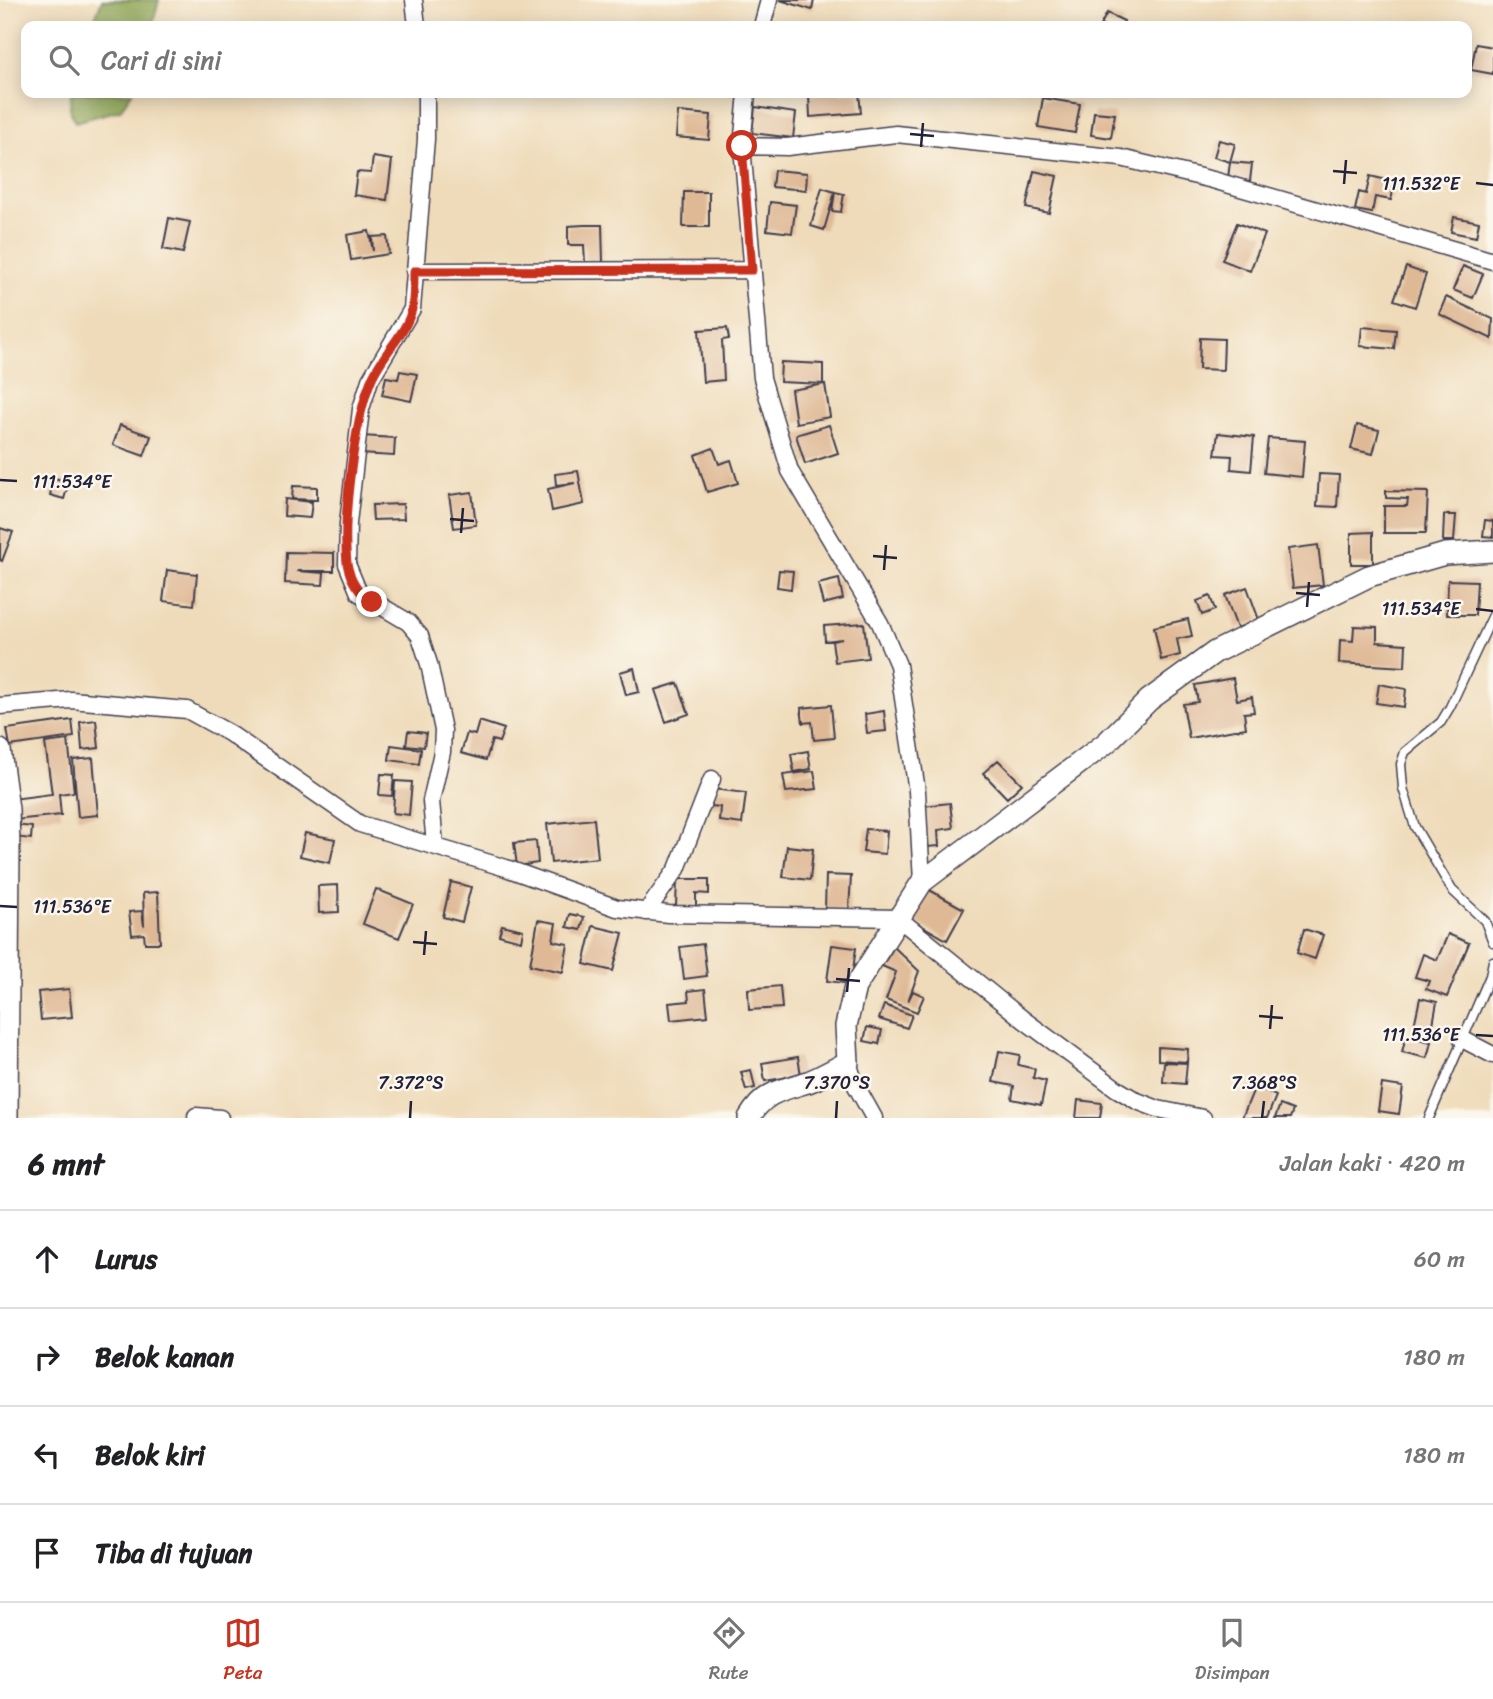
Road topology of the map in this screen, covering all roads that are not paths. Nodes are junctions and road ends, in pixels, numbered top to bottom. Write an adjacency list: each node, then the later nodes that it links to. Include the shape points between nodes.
1 (414, 0): 3 (street)
2 (769, 0): 4 (street)
3 (416, 21)
4 (763, 21)
5 (426, 98): 10 (street)
6 (747, 98): 7 (street)
7 (742, 146): 8 (street, via 787,147 896,134 1095,154 1213,180); 9 (street)
8 (1493, 261)
9 (752, 270): 10 (street); 17 (street, via 762,378 790,471 880,622 898,665 917,791)
10 (414, 271): 16 (street, via 409,317 370,380 361,410 347,564 359,593 408,622 420,636 429,664 443,730 431,801)
11 (1493, 551): 17 (street, via 1445,555 1369,576 1215,652 1149,700 1106,743)
12 (1493, 615): 20 (lane, via 1450,708 1427,736 1405,752 1401,764 1415,827 1452,890 1485,921)
13 (0, 706): 16 (street, via 71,700 187,710 229,733 360,824)
14 (0, 750): 26 (street, via 9,848)
15 (712, 779): 18 (street, via 677,869)
16 (435, 845): 18 (street, via 597,902)
17 (922, 881): 19 (street)
18 (646, 912): 19 (street)
19 (898, 918): 24 (street, via 855,987 846,1026); 30 (street, via 1117,1089 1158,1109)
20 (1493, 942)
21 (1493, 961): 22 (lane)
22 (1462, 1039): 23 (street); 31 (lane)
23 (1493, 1055)
24 (848, 1062): 28 (street, via 810,1081 776,1090); 29 (street)
25 (196, 1115): 27 (street)
26 (7, 1118)
27 (220, 1118)
28 (749, 1118)
29 (874, 1118)
30 (1203, 1118)
31 (1429, 1118)

